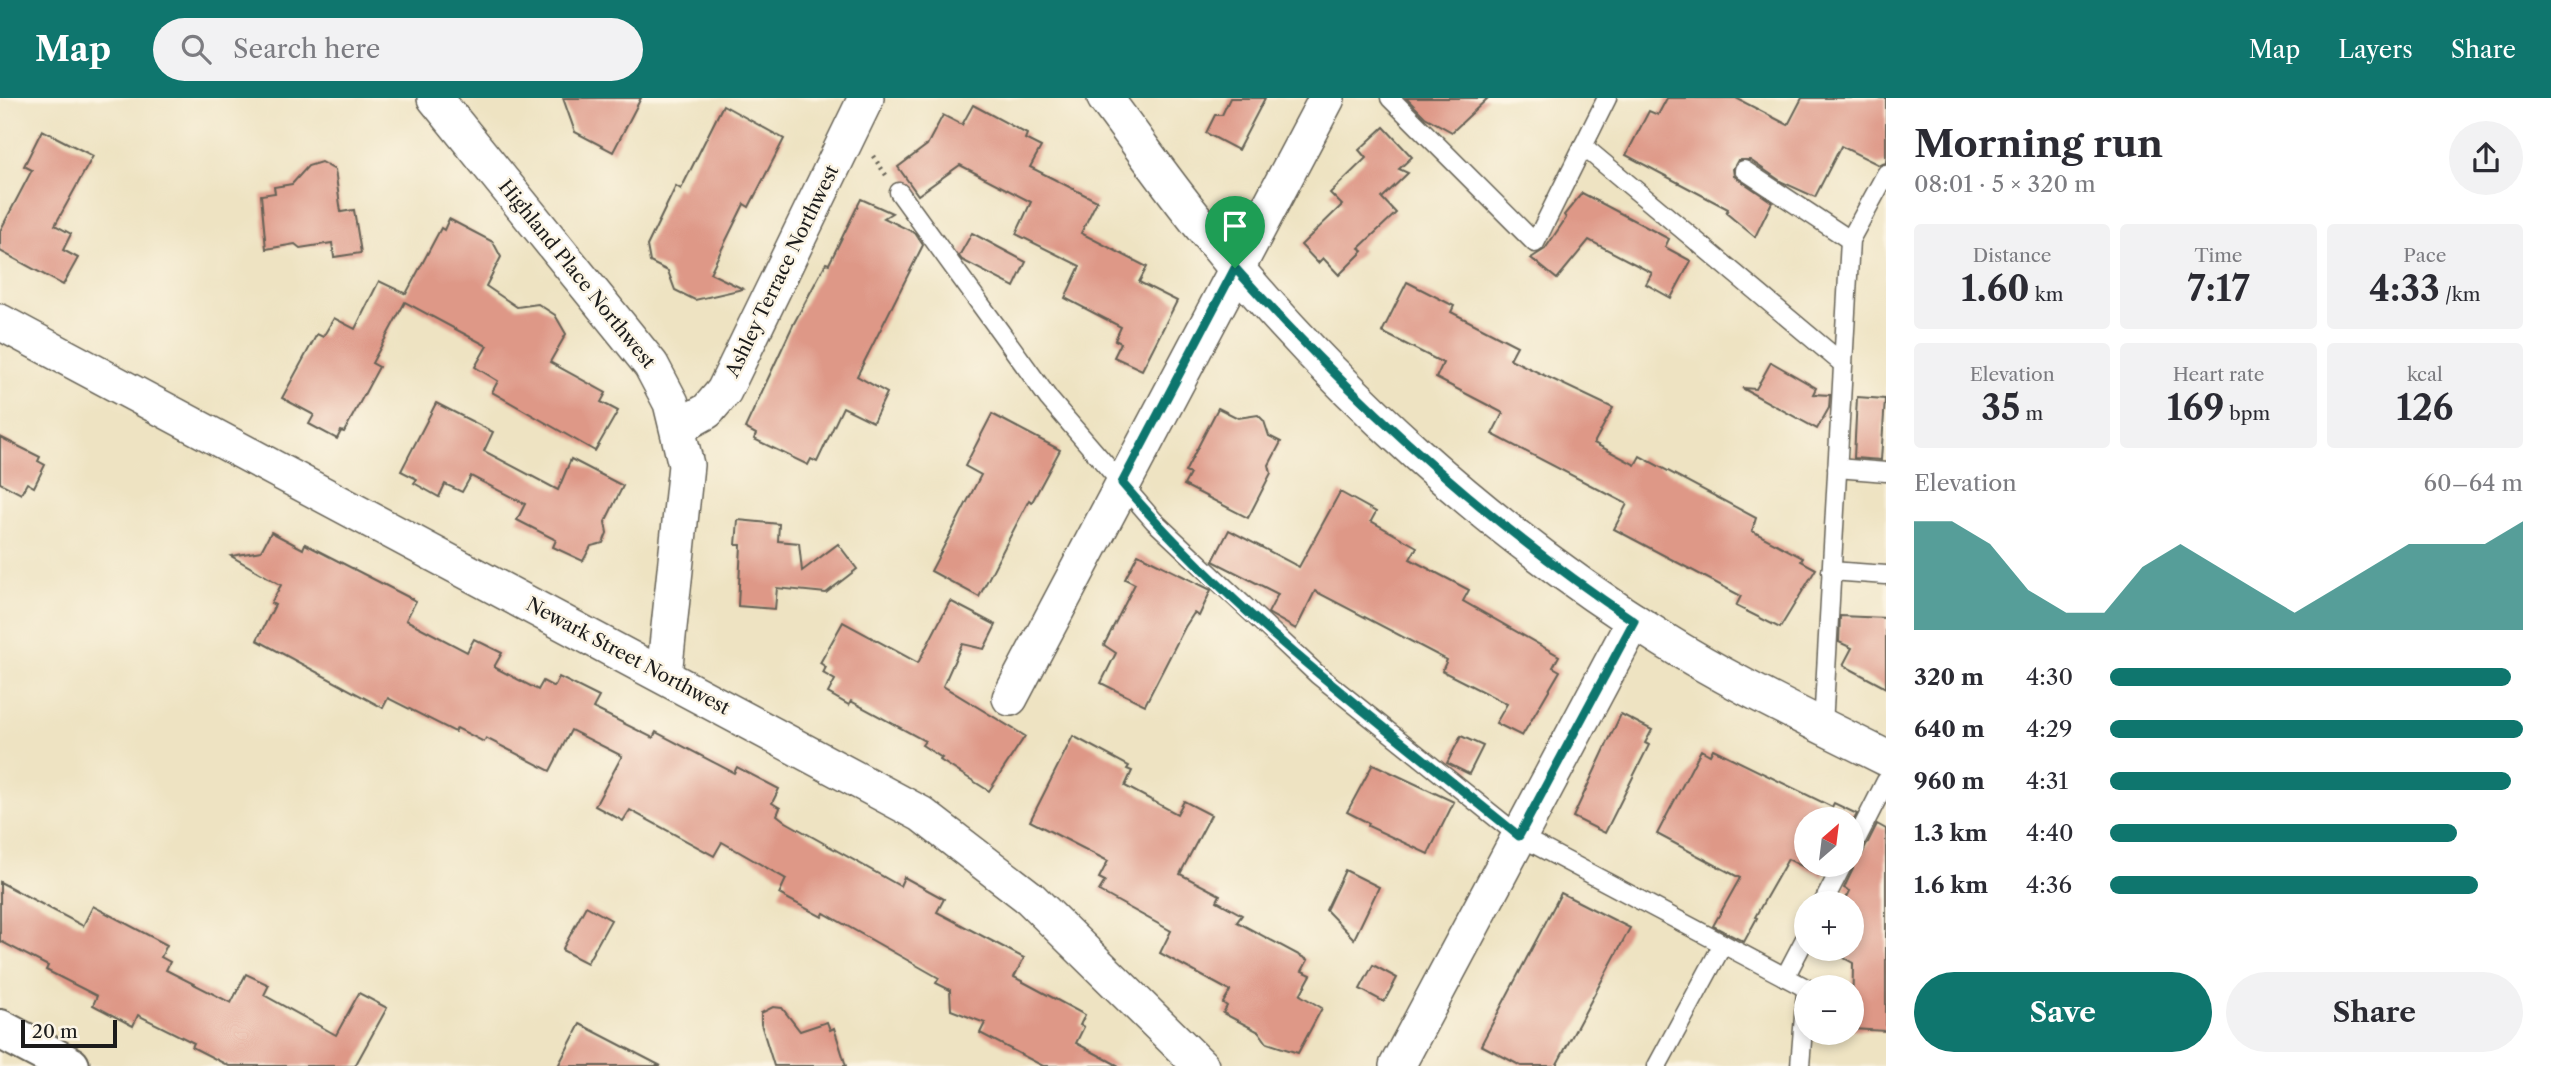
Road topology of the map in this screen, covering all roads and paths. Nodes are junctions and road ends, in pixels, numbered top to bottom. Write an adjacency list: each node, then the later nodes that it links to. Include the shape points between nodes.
1 (435, 98): 15 (street, Highland Place Northwest, via 651,365)
2 (866, 98): 15 (street, Ashley Terrace Northwest, via 724,391 707,411)
3 (1105, 98): 12 (street)
4 (1326, 98): 12 (street)
5 (1390, 98): 7 (lane, via 1535,243)
6 (1607, 98): 7 (lane)
7 (1583, 146): 14 (lane)
8 (1744, 170): 11 (lane)
9 (1886, 174): 11 (lane)
10 (899, 192): 18 (lane, via 1049,399)
11 (1850, 240): 14 (lane)
12 (1235, 268): 18 (street); 21 (street, via 1348,388 1435,469 1522,542)
13 (0, 323): 22 (street, Newark Street Northwest)
14 (1843, 364): 16 (lane)
15 (678, 426): 22 (street, Highland Place Northwest, via 686,465)
16 (1837, 468): 17 (lane); 19 (lane)
17 (1886, 472)
18 (1122, 483): 23 (street); 28 (lane, via 1194,561 1318,675)
19 (1831, 571): 20 (lane); 24 (lane)
20 (1886, 575)
21 (1634, 621): 24 (street); 28 (street)
22 (664, 675): 36 (street, Newark Street Northwest, via 921,814 1030,898)
23 (1010, 698)
24 (1823, 726): 25 (street)
25 (1886, 758)
26 (1886, 781): 27 (lane)
27 (1864, 824)
28 (1519, 836): 29 (lane); 37 (street)
29 (1723, 944): 31 (lane); 38 (lane)
30 (1794, 960): 31 (lane)
31 (1785, 977): 32 (lane)
32 (1794, 983)
33 (0, 1029): 35 (street)
34 (1802, 1045): 39 (lane)
35 (70, 1066)
36 (1201, 1066)
37 (1397, 1066)
38 (1657, 1066)
39 (1800, 1066)

